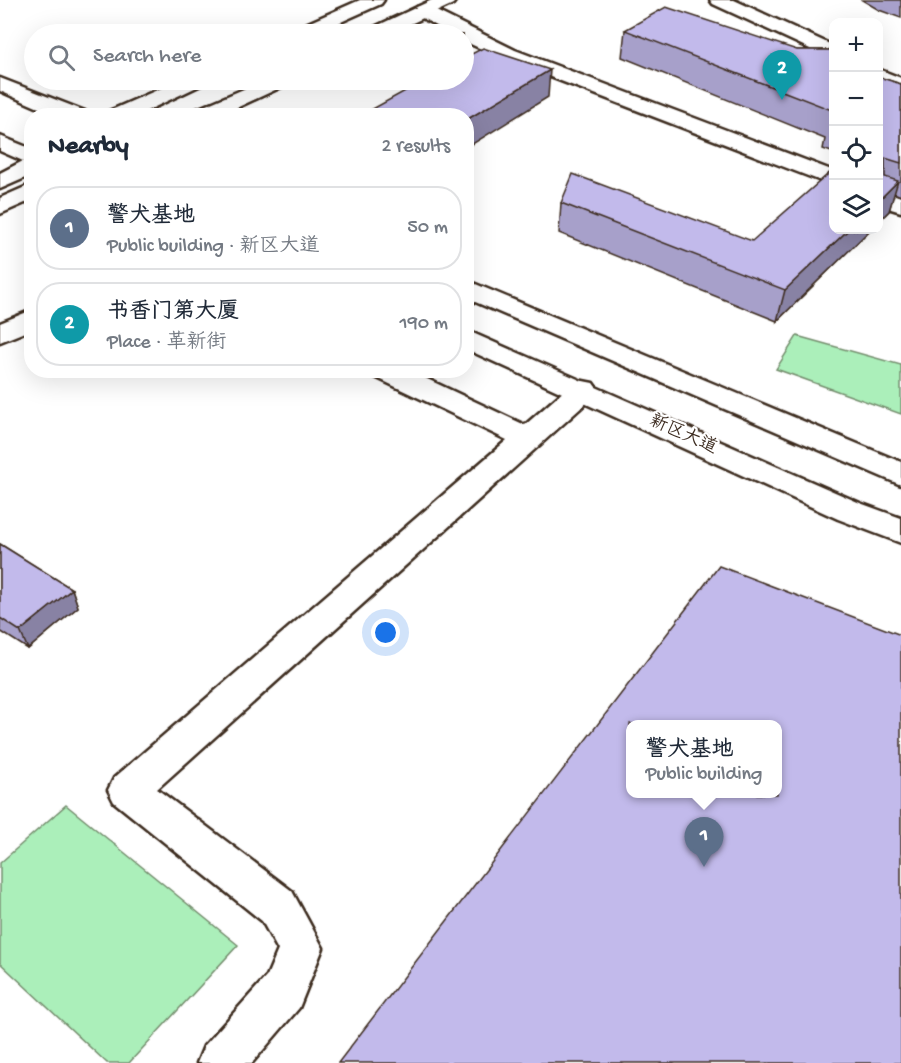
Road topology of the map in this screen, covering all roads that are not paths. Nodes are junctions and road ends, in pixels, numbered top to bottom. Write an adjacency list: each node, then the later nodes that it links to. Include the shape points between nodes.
1 (375, 0): 5 (main road)
2 (447, 0): 4 (main road)
3 (719, 0): 9 (main road)
4 (424, 11): 6 (main road); 7 (main road)
5 (321, 24)
6 (396, 24)
7 (448, 24)
8 (474, 38): 21 (main road)
9 (829, 52)
10 (883, 77): 12 (main road)
11 (0, 84): 15 (main road)
12 (901, 86)
13 (174, 90): 16 (main road)
14 (258, 90): 17 (main road)
15 (58, 108)
16 (135, 108)
17 (218, 108)
18 (0, 143): 19 (main road)
19 (24, 154)
20 (24, 169): 22 (main road)
21 (829, 177)
22 (0, 182)
23 (24, 195): 26 (main road)
24 (883, 198): 25 (main road)
25 (901, 205)
26 (0, 207)
27 (474, 291): 34 (main road)
28 (24, 322): 29 (main road)
29 (0, 334)
30 (474, 342): 32 (main road, 新区大道)
31 (400, 378): 33 (main road)
32 (584, 390): 33 (main road); 35 (main road, 新区大道)
33 (528, 438): 36 (main road, via 128,790 278,906 301,948 283,992)
34 (901, 474)
35 (901, 531)
36 (220, 1063)

